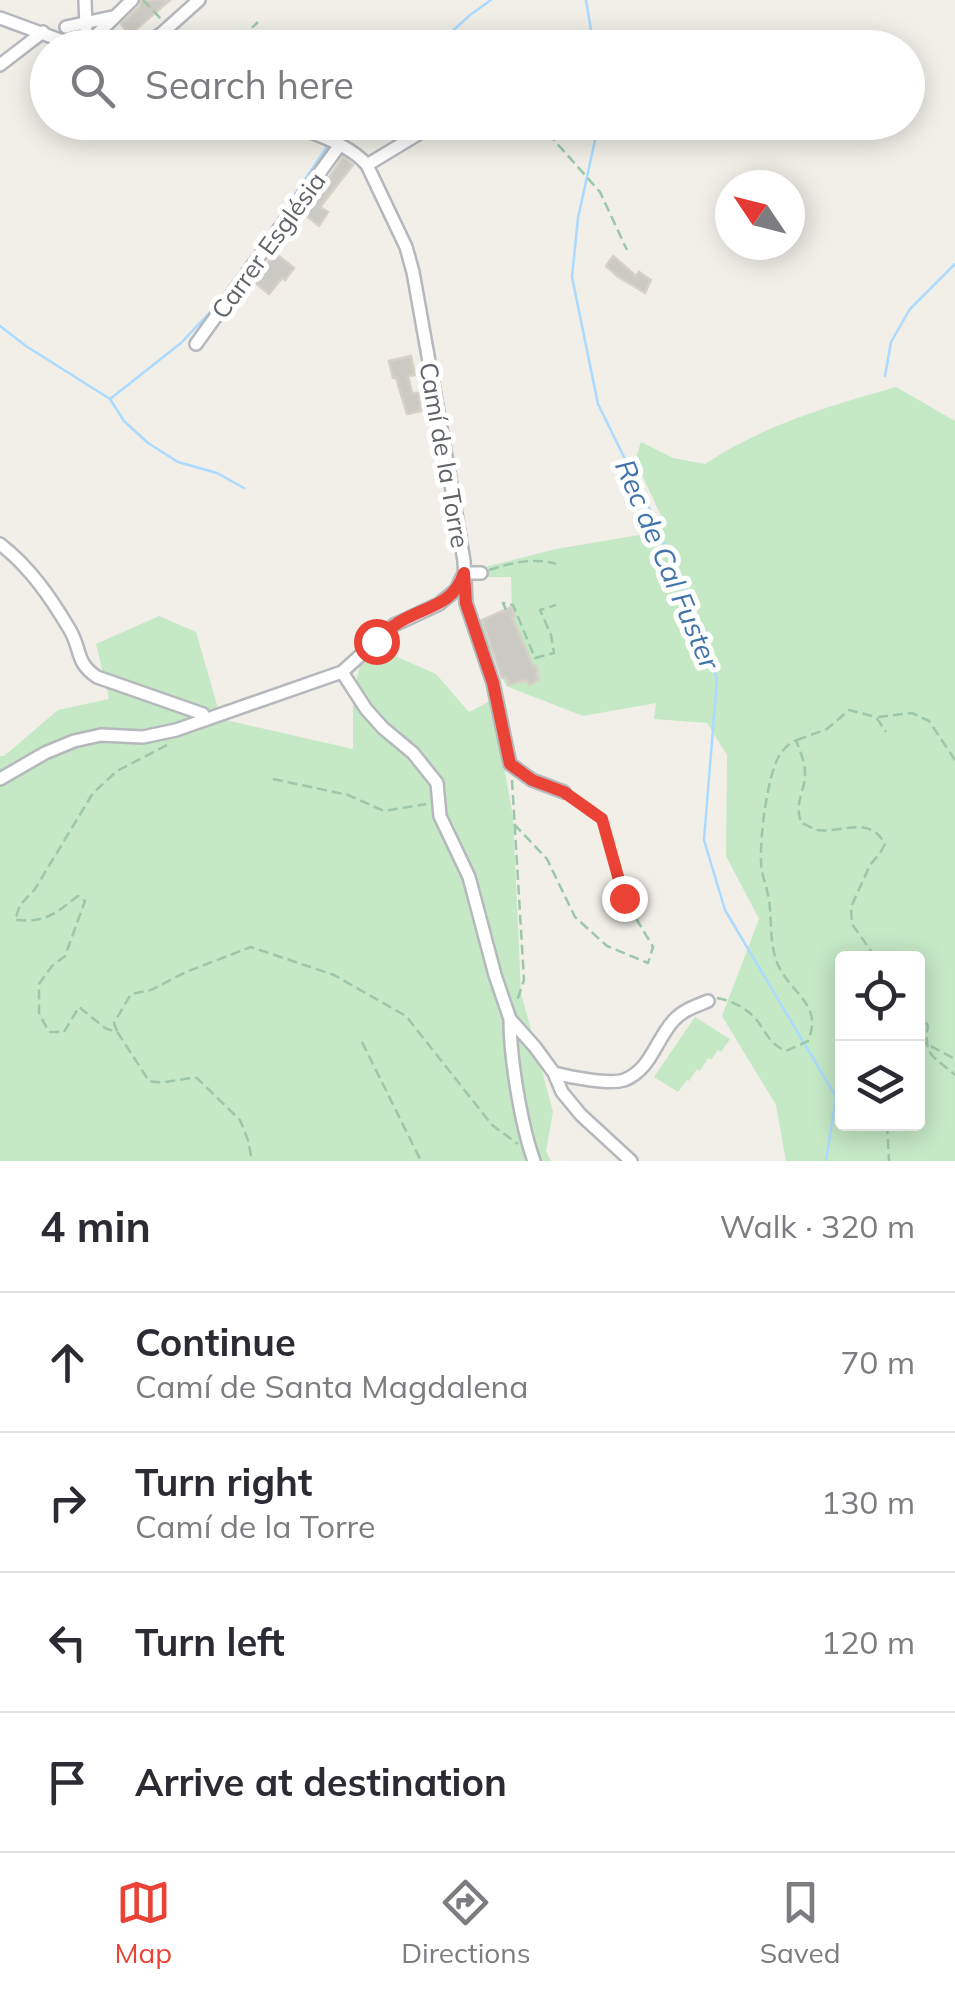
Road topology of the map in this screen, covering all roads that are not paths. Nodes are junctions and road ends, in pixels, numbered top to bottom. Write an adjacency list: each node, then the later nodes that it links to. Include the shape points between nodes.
1 (85, 0): 6 (street)
2 (132, 0): 4 (street)
3 (199, 0): 11 (street)
4 (112, 17): 6 (street); 10 (street)
5 (0, 18): 8 (street)
6 (86, 23): 7 (street); 9 (street)
7 (66, 27)
8 (37, 30)
9 (86, 30)
10 (99, 30)
11 (165, 30)
12 (30, 42): 13 (street)
13 (0, 65)
14 (326, 140): 16 (street)
15 (409, 140): 17 (street)
16 (340, 146): 17 (street); 18 (street, Carrer Església)
17 (368, 165): 21 (street, Camí de la Torre, via 412,272)
18 (196, 344)
19 (0, 544): 23 (street, via 50,597 84,668)
20 (482, 572): 21 (street)
21 (464, 573): 22 (street, via 440,604 394,625); 25 (street, Camí de la Torre, via 466,603 510,764)
22 (342, 672): 23 (street); 27 (street, via 366,709 437,783 440,816 469,876)
23 (205, 720): 24 (street, via 143,737 74,741)
24 (0, 779)
25 (564, 792)
26 (708, 1001): 28 (street, via 674,1020 644,1066 624,1080)
27 (510, 1019): 28 (street); 29 (street)
28 (554, 1073): 30 (street, via 581,1115)
29 (533, 1157)
30 (632, 1161)

